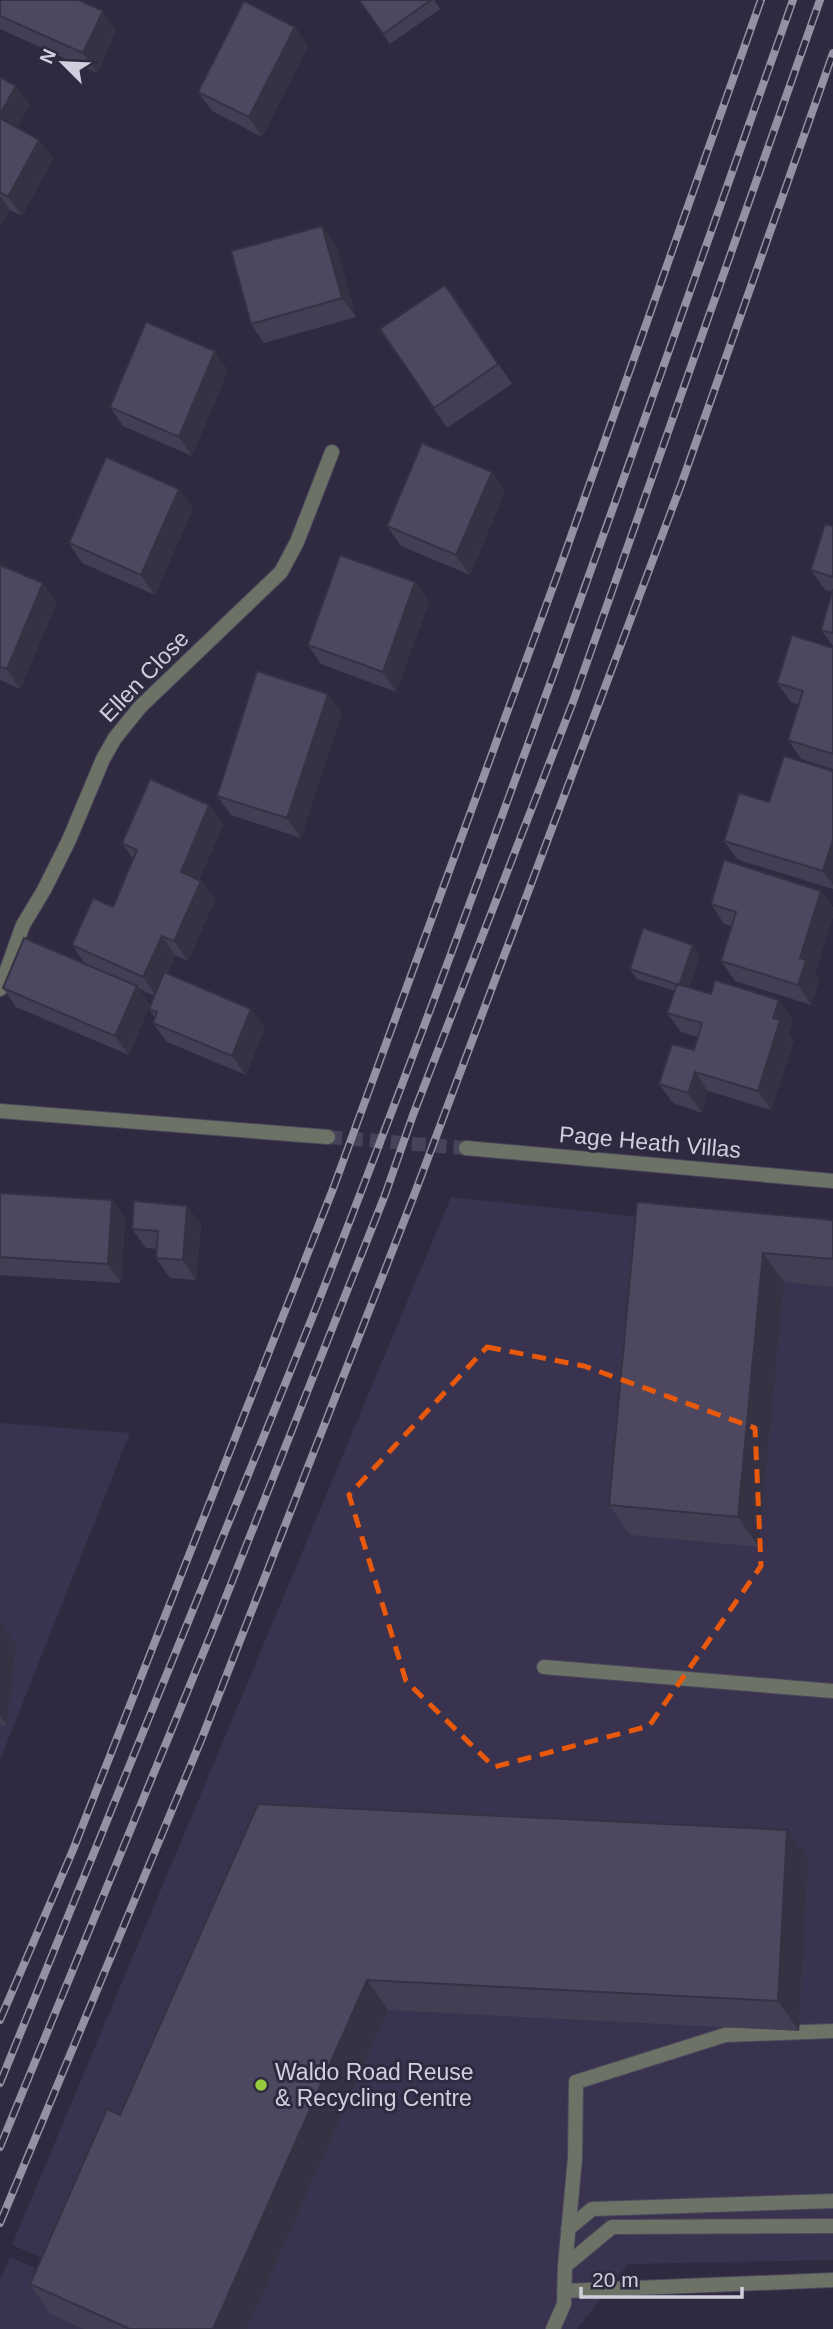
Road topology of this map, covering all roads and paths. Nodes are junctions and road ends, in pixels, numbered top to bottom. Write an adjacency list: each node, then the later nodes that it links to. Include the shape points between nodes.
1 (332, 452): 2 (street, Ellen Close, via 281,572 140,707 115,738 69,840 23,925)
2 (0, 989)
3 (0, 1111): 4 (street)
4 (328, 1137)
5 (466, 1148): 6 (street, Page Heath Villas)
6 (832, 1178)
7 (544, 1667): 8 (street)
8 (833, 1691)
9 (833, 2031): 12 (street, via 725,2035 576,2082)
10 (833, 2201): 12 (street, via 592,2209)
11 (833, 2226): 13 (street, via 612,2227)
12 (568, 2229): 13 (street)
13 (565, 2266): 15 (street)
14 (833, 2280): 15 (street)
15 (564, 2291): 16 (street, via 564,2304)
16 (553, 2329)

